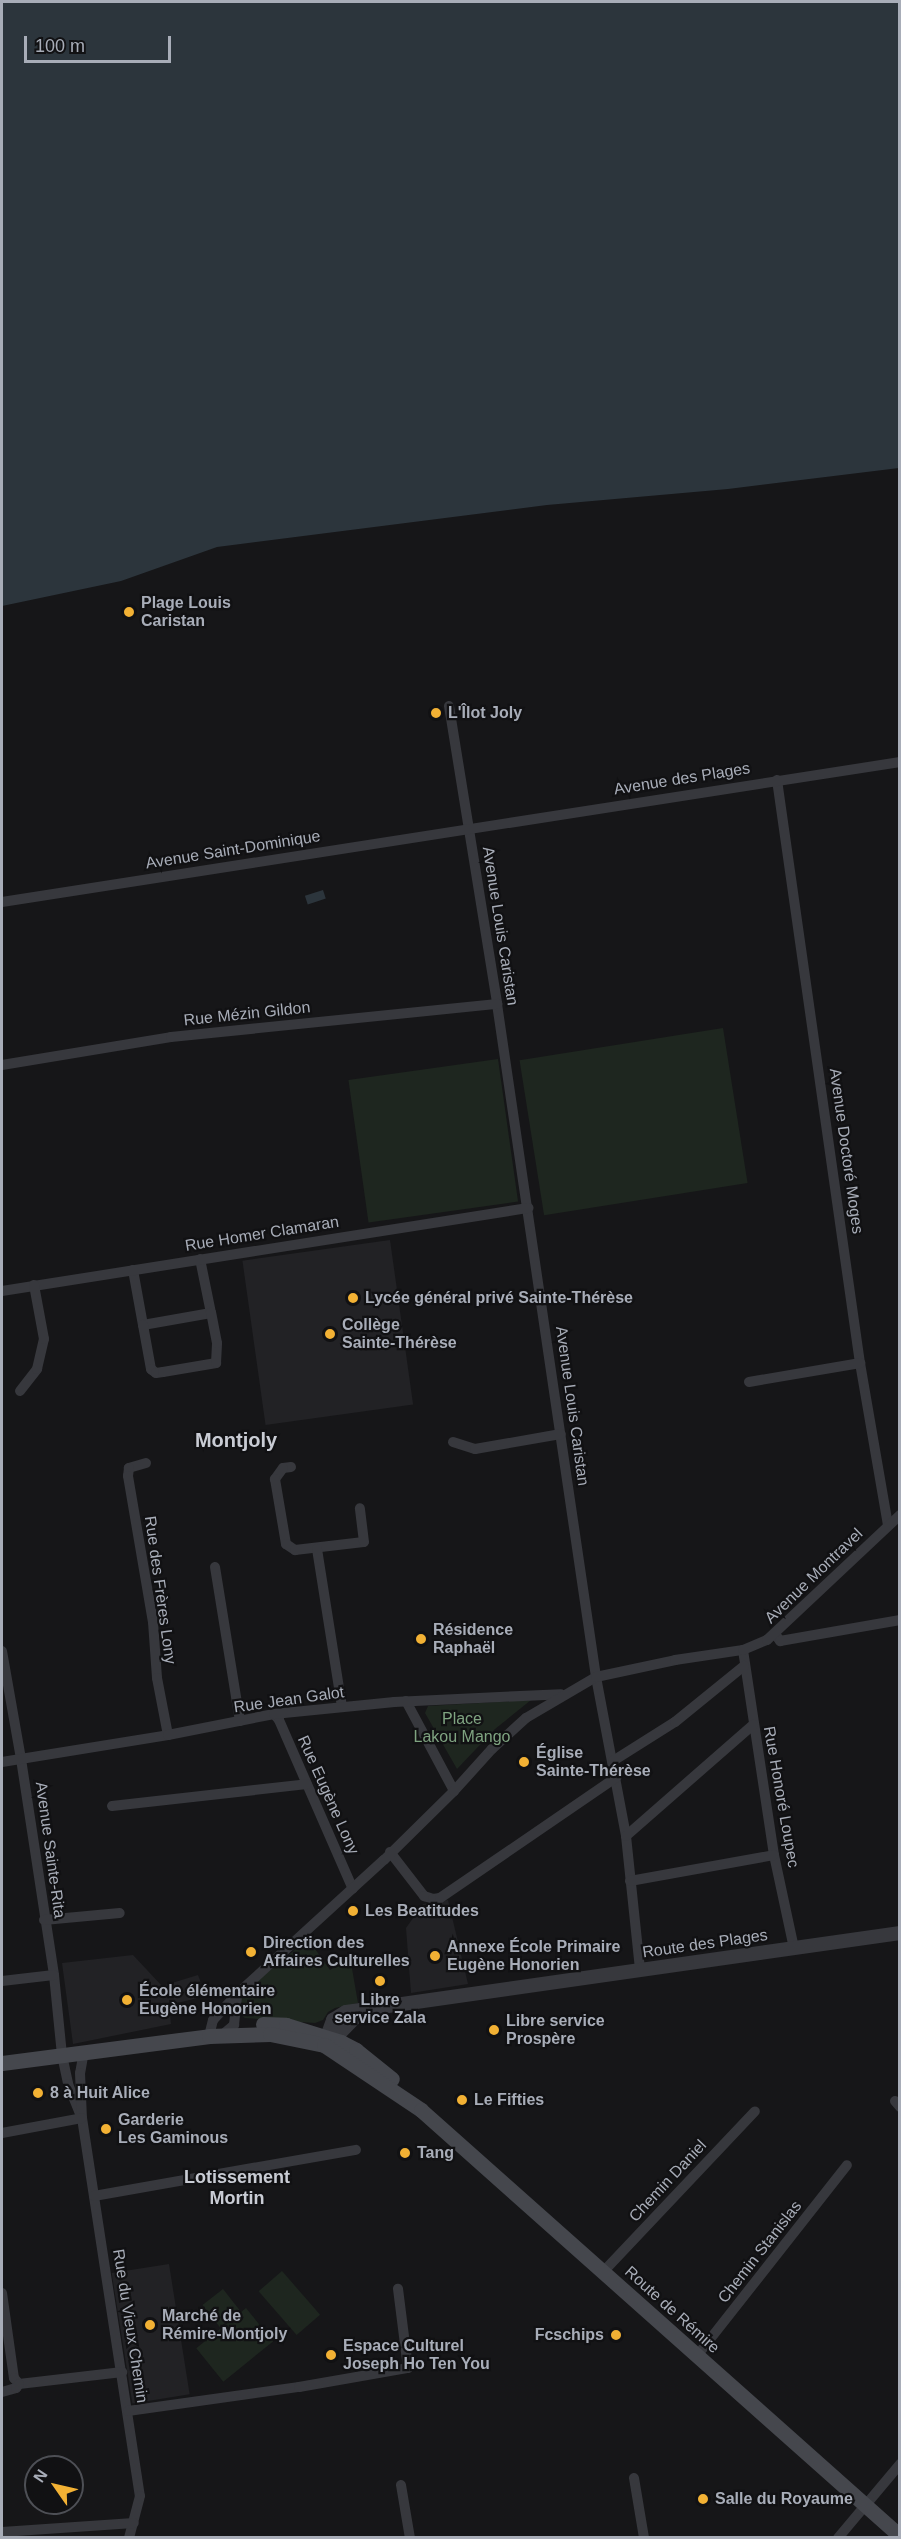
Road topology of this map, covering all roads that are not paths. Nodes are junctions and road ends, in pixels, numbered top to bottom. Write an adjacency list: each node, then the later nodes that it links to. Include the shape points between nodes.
1 (449, 706): 4 (street, Avenue Louis Caristan)
2 (900, 762): 3 (street, Avenue des Plages)
3 (777, 780): 4 (street, Avenue des Plages); 15 (street, Avenue Doctoré Moges)
4 (470, 827): 5 (street, Avenue Saint-Dominique); 6 (street, Avenue Louis Caristan)
5 (2, 902)
6 (497, 1004): 7 (street, Rue Mézin Gildon, via 171,1037); 8 (street, Avenue Louis Caristan)
7 (2, 1065)
8 (528, 1208): 9 (street, Rue Homer Clamaran); 18 (street, Avenue Louis Caristan)
9 (200, 1259): 10 (street, Rue Homer Clamaran); 13 (street)
10 (133, 1270): 11 (street, Rue Homer Clamaran); 14 (street)
11 (34, 1285): 12 (street, Rue Homer Clamaran); 17 (street, via 44,1339 37,1369)
12 (2, 1291)
13 (211, 1313): 14 (street); 14 (street, via 217,1361 163,1372 151,1369)
14 (143, 1324)
15 (860, 1363): 16 (street); 24 (street, Avenue Doctoré Moges)
16 (749, 1382)
17 (20, 1391)
18 (561, 1434): 19 (street, via 475,1449); 32 (street, Avenue Louis Caristan)
19 (453, 1442)
20 (146, 1463): 39 (street, Rue des Frères Lony, via 129,1468 128,1476)
21 (291, 1467): 25 (street, via 283,1468 275,1479 286,1544 295,1550)
22 (360, 1508): 25 (street, via 364,1542)
23 (900, 1515): 24 (street, Avenue Montravel)
24 (888, 1525): 28 (street, Avenue Montravel)
25 (317, 1549): 35 (street)
26 (215, 1567): 37 (street)
27 (900, 1620): 28 (street, via 780,1641)
28 (775, 1634): 30 (street, Avenue Montravel)
29 (2, 1650): 40 (street, Avenue Sainte-Rita)
30 (743, 1650): 31 (street, Rue Honoré Loupec); 32 (street, Avenue Montravel)
31 (744, 1666): 38 (street, Rue Honoré Loupec); 41 (street, via 675,1722)
32 (596, 1677): 33 (street, Avenue Montravel); 41 (street, Avenue Louis Caristan)
33 (564, 1694): 34 (street, Rue Jean Galot); 45 (street, Avenue Montravel, via 507,1734)
34 (406, 1701): 35 (street, Rue Jean Galot); 45 (street)
35 (342, 1707): 36 (street, Rue Jean Galot)
36 (274, 1714): 37 (street, Rue Jean Galot); 44 (street, Rue Eugène Lony)
37 (240, 1721): 39 (street, Rue Jean Galot)
38 (753, 1725): 47 (street); 49 (street, Rue Honoré Loupec)
39 (168, 1735): 40 (street, Rue Jean Galot)
40 (21, 1759): 42 (street, Rue Jean Galot); 53 (street, Avenue Sainte-Rita)
41 (613, 1761): 43 (street, Avenue Louis Caristan)
42 (2, 1762)
43 (617, 1777): 47 (street, Avenue Louis Caristan); 48 (street, via 440,1898 424,1896)
44 (307, 1784): 46 (street); 51 (street, Rue Eugène Lony)
45 (454, 1791): 48 (street, Avenue Montravel)
46 (112, 1806)
47 (626, 1836): 50 (street, Avenue Louis Caristan)
48 (390, 1852): 51 (street, Avenue Montravel)
49 (774, 1855): 50 (street); 55 (street, Rue Honoré Loupec)
50 (630, 1881): 56 (street, Avenue Louis Caristan)
51 (353, 1889): 59 (street, Avenue Montravel)
52 (120, 1913): 53 (street)
53 (44, 1920): 57 (street, Avenue Sainte-Rita)
54 (900, 1933): 55 (street, Route des Plages)
55 (794, 1948): 56 (street, Route des Plages)
56 (640, 1969): 60 (street, Route des Plages)
57 (54, 1975): 58 (street); 67 (street, Avenue Sainte-Rita)
58 (2, 1980)
59 (237, 1994): 62 (street); 63 (street, Avenue Montravel, via 213,2020)
60 (372, 2008): 61 (street, Route des Plages); 64 (street, Route des Plages, via 340,2013)
61 (348, 2023): 64 (street, Route des Plages, via 339,2034); 65 (street, via 347,2039)
62 (234, 2025): 63 (main road, Route de Rémire); 64 (main road, Route de Rémire, via 285,2025)
63 (215, 2035): 64 (main road, Route de Rémire, via 270,2034); 66 (main road)
64 (325, 2041): 65 (main road, Route de Rémire); 69 (main road, Route de Rémire)
65 (356, 2050): 69 (main road, Route de Rémire, via 407,2092)
66 (84, 2051): 67 (main road); 71 (street, Rue du Vieux Chemin, via 80,2073)
67 (62, 2055): 68 (main road); 71 (street, Rue du Vieux Chemin, via 68,2084)
68 (2, 2063)
69 (421, 2110): 76 (main road, Route de Rémire)
70 (755, 2111): 76 (street, Chemin Daniel)
71 (82, 2118): 72 (street); 75 (street, Rue du Vieux Chemin)
72 (2, 2133)
73 (356, 2150): 75 (street)
74 (847, 2165): 79 (street, Chemin Stanislas)
75 (94, 2196): 80 (street, Rue du Vieux Chemin)
76 (603, 2271): 79 (main road, Route de Rémire)
77 (398, 2289): 83 (street, via 408,2368)
78 (2, 2293): 81 (street, via 14,2378)
79 (696, 2357): 87 (main road, Route de Rémire)
80 (122, 2372): 81 (street); 83 (street, Rue du Vieux Chemin)
81 (19, 2384): 82 (street)
82 (2, 2392)
83 (128, 2411): 88 (street, Rue du Vieux Chemin, via 140,2496)
84 (900, 2464): 87 (street)
85 (634, 2478): 93 (street)
86 (402, 2485): 92 (street)
87 (866, 2507): 90 (main road, Route de Rémire); 94 (street)
88 (134, 2523): 89 (street); 91 (street, Rue du Vieux Chemin)
89 (2, 2532)
90 (900, 2536)
91 (129, 2538)
92 (410, 2538)
93 (644, 2538)
94 (838, 2538)

